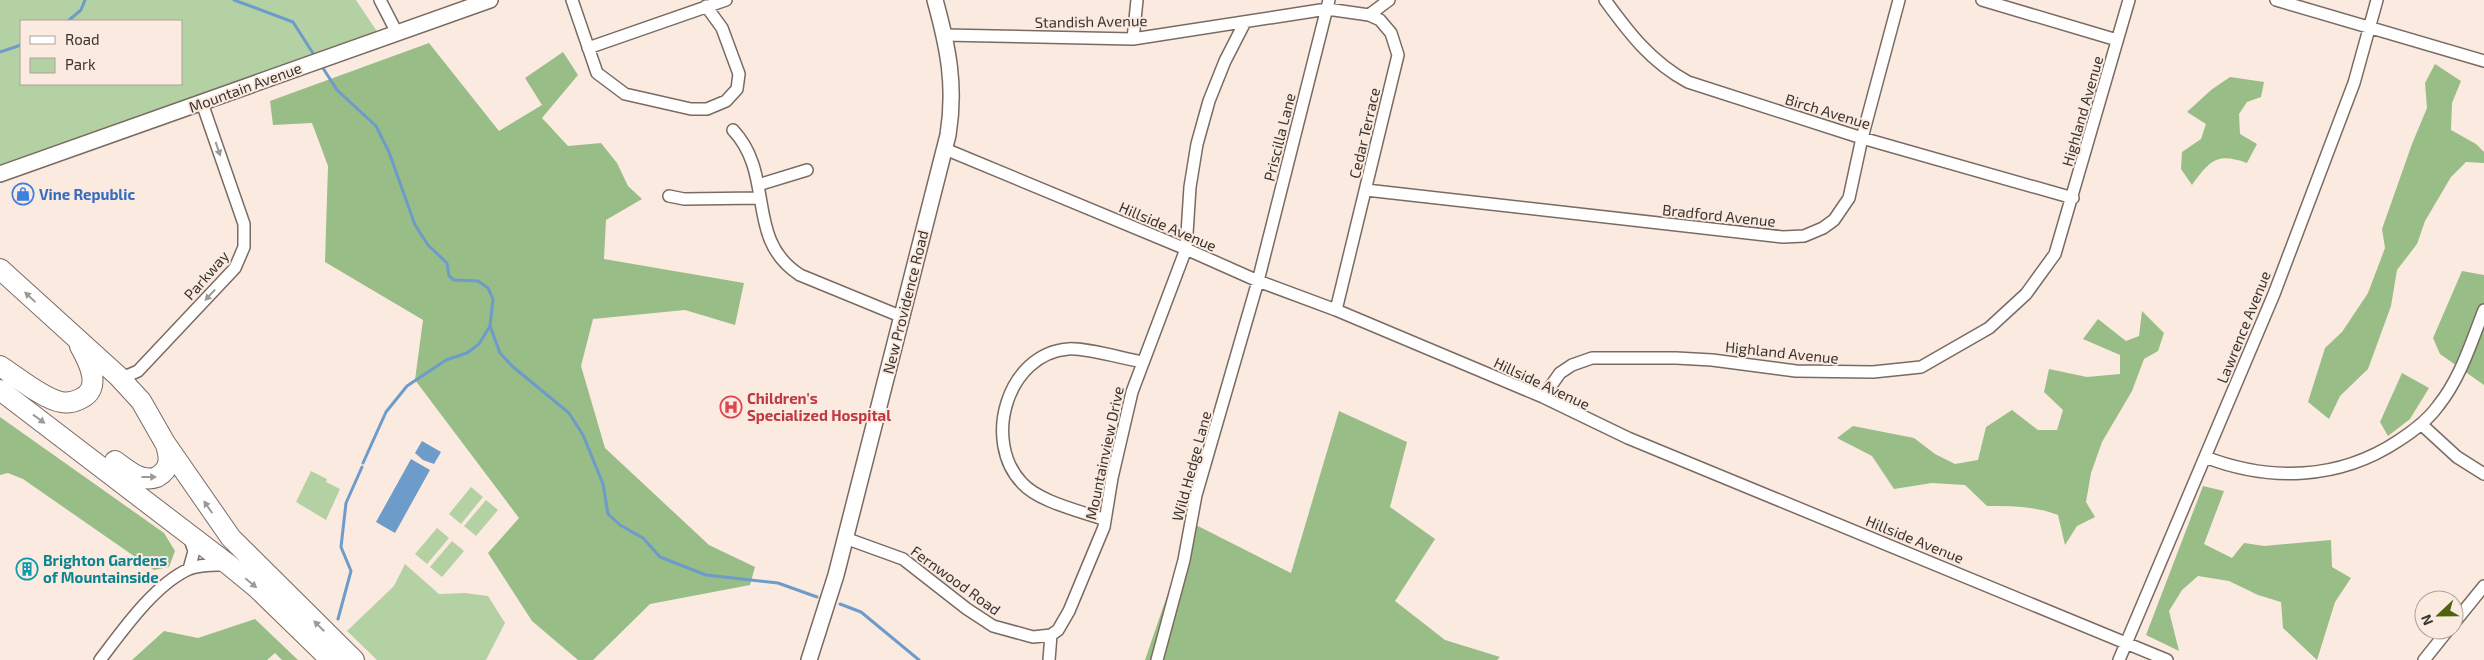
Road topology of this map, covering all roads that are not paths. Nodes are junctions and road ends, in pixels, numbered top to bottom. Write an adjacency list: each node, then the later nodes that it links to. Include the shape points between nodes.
1 (380, 0): 19 (street)
2 (490, 0): 19 (street, Mountain Avenue)
3 (572, 0): 23 (street)
4 (726, 0): 15 (street)
5 (935, 0): 20 (street, New Providence Road)
6 (1137, 0): 21 (street)
7 (1389, 0): 16 (street)
8 (1605, 0): 27 (street, Birch Avenue, via 1637,42 1674,74 1705,89)
9 (1899, 0): 27 (street, Bradford Avenue)
10 (1982, 0): 22 (street)
11 (2129, 0): 22 (street, Highland Avenue)
12 (2276, 0): 18 (street)
13 (2377, 0): 18 (street, Lawrence Avenue)
14 (1328, 5): 16 (street, Cedar Terrace); 17 (street, Standish Avenue); 39 (street, Priscilla Lane)
15 (706, 6): 23 (street); 23 (street, via 722,28 739,74 737,89 726,101 707,109 691,110 625,94 597,72)
16 (1369, 15): 32 (street, Cedar Terrace, via 1386,26 1398,55)
17 (1245, 22): 21 (street, Standish Avenue); 36 (street, Mountainview Drive, via 1218,77 1197,144)
18 (2370, 27): 24 (street); 52 (street, Lawrence Avenue, via 2354,83 2274,294)
19 (397, 33): 25 (street, Mountain Avenue)
20 (944, 35): 21 (street, Standish Avenue); 28 (street, New Providence Road, via 952,86)
21 (1133, 39)
22 (2117, 40): 35 (street, Highland Avenue)
23 (588, 48)
24 (2484, 61)
25 (202, 103): 30 (street, Mountain Avenue); 46 (street, Parkway, one-way to 46, via 244,224 243,252 235,268 138,371)
26 (733, 130): 31 (street, via 750,153)
27 (1862, 138): 32 (street, Bradford Avenue, via 1853,187 1843,210 1822,228 1804,236); 35 (street, Birch Avenue)
28 (945, 149): 36 (street, Hillside Avenue); 42 (street, New Providence Road)
29 (807, 170): 31 (street)
30 (0, 174)
31 (758, 185): 34 (street)
32 (1366, 190): 40 (street, Cedar Terrace)
33 (669, 196): 34 (street, via 684,199)
34 (760, 198): 42 (street, via 771,245 787,267)
35 (2073, 198): 48 (street, Highland Avenue, via 2055,254 2026,294 1989,328 1921,367 1848,374 1712,360 1592,358 1560,373)
36 (1186, 249): 39 (street, Hillside Avenue); 44 (street, Mountainview Drive)
37 (0, 262): 38 (highway)
38 (6, 275): 43 (highway, one-way to 38)
39 (1258, 281): 40 (street, Hillside Avenue); 69 (street, Wild Hedge Lane, via 1196,495 1184,560)
40 (1336, 310): 48 (street, Hillside Avenue)
41 (2484, 310): 49 (street, via 2457,374 2438,407)
42 (900, 316): 56 (street, New Providence Road)
43 (70, 333): 45 (highway, via 88,361 93,377 87,396 75,402 60,402 47,397); 46 (highway)
44 (1143, 362): 54 (street, Mountainview Drive, via 1132,392); 54 (street, via 1069,348 1052,353 1031,366 1019,379 1002,418 1001,434 1006,457 1022,484 1035,494)
45 (0, 366)
46 (118, 376): 51 (highway, via 141,401)
47 (0, 390): 50 (highway, one-way to 50)
48 (1542, 397): 63 (street, Hillside Avenue, via 1628,438)
49 (2421, 424): 52 (street, via 2390,447 2331,470 2282,474 2247,470); 53 (street, via 2457,457)
50 (60, 434): 51 (highway, one-way to 51, via 87,442 144,479 158,478 166,470 170,460); 55 (highway)
51 (165, 442): 66 (highway, one-way to 51, via 231,538)
52 (2205, 457): 63 (street, Lawrence Avenue)
53 (2484, 474)
54 (1105, 520): 61 (street, Mountainview Drive, via 1095,553 1069,611 1058,630)
55 (188, 533): 57 (highway); 58 (street, via 194,551)
56 (845, 538): 61 (street, Fernwood Road, via 903,559 993,626 1033,637); 67 (street, New Providence Road)
57 (229, 565): 58 (street); 65 (highway, one-way to 65)
58 (189, 570): 64 (street, via 160,589)
59 (2484, 586): 60 (street)
60 (2464, 611)
61 (1051, 635): 68 (street)
62 (2440, 640): 72 (street)
63 (2127, 642): 70 (street, Lawrence Avenue); 71 (street, Hillside Avenue)
64 (100, 660)
65 (331, 660)
66 (354, 660)
67 (809, 660)
68 (1049, 660)
69 (1157, 660)
70 (2119, 660)
71 (2167, 660)
72 (2424, 660)

